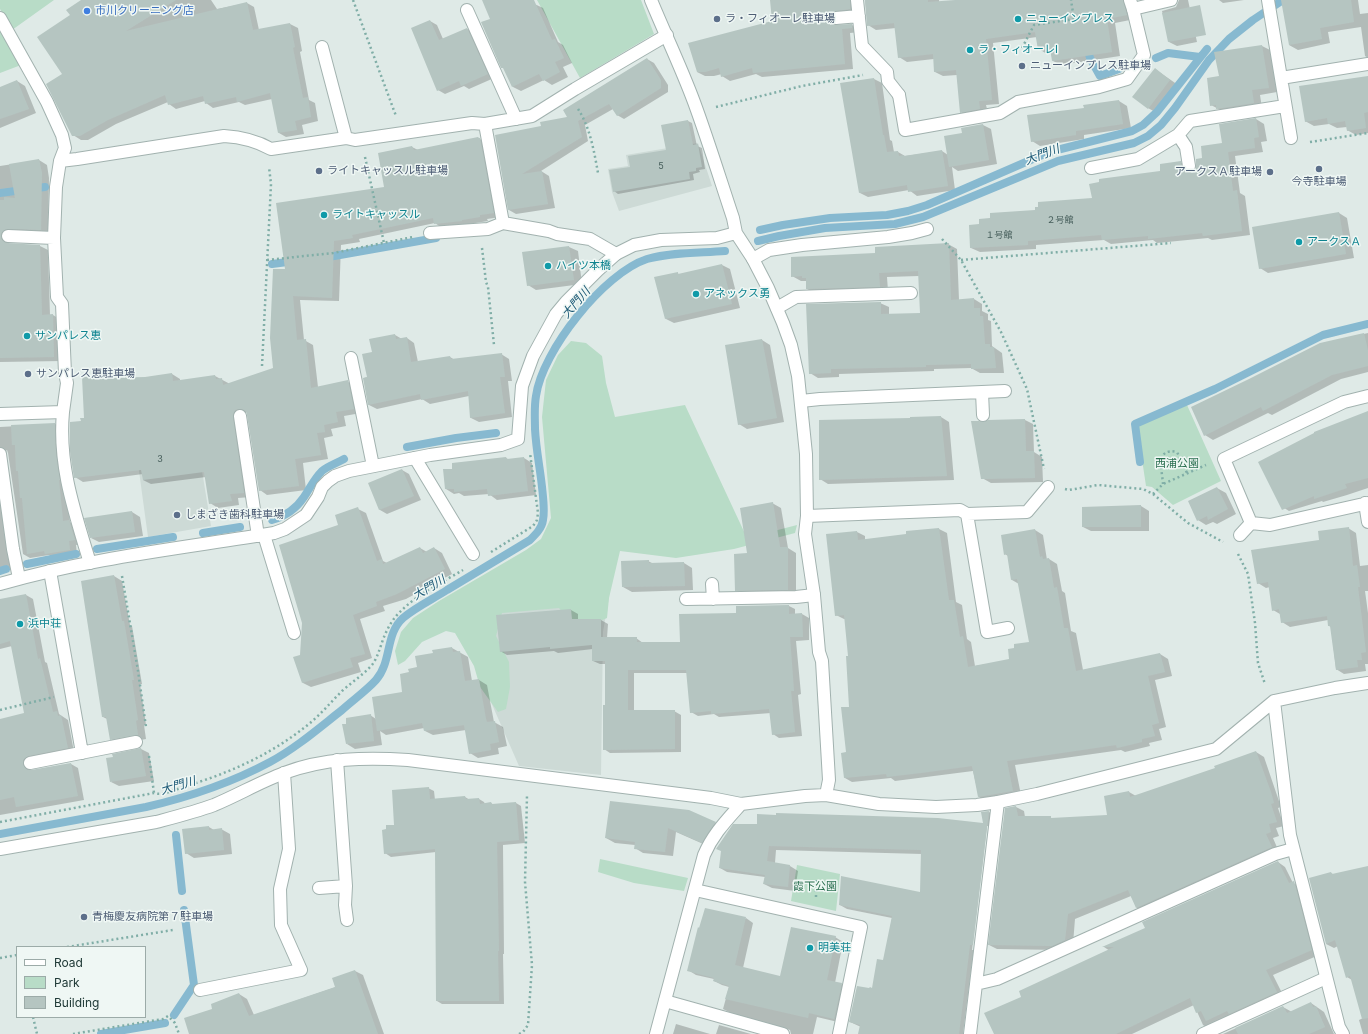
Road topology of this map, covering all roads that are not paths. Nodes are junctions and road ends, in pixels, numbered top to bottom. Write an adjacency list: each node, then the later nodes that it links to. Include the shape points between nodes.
1 (651, 0): 10 (street)
2 (857, 0): 7 (street)
3 (1171, 0): 5 (street)
4 (1268, 0): 13 (street)
5 (1132, 4): 7 (street, via 1144,55 1127,79 1099,87 1018,102 1000,113 905,130 900,95 888,81 885,70 862,46)
6 (467, 10): 15 (street)
7 (858, 16): 9 (street)
8 (0, 18): 20 (street, via 62,135 65,148)
9 (836, 18)
10 (667, 35): 15 (street, via 532,116); 25 (street, via 697,111)
11 (322, 47): 18 (street)
12 (1368, 64): 13 (street)
13 (1281, 78): 14 (street)
14 (1285, 106): 17 (street, via 1190,121); 19 (street)
15 (516, 119): 16 (street)
16 (485, 124): 18 (street, via 472,123 355,140); 23 (street)
17 (1178, 135): 21 (street, via 1186,147); 22 (street, via 1138,158)
18 (346, 138): 20 (street, via 271,149 263,144 224,136)
19 (1291, 138)
20 (60, 161): 28 (street)
21 (1189, 166)
22 (1091, 168)
23 (503, 223): 26 (street, via 488,229); 29 (street, via 590,239)
24 (928, 229): 30 (street, via 912,234 770,250)
25 (736, 233): 29 (street, via 717,238 661,240 634,245); 30 (street)
26 (430, 234)
27 (8, 236): 28 (street)
28 (54, 238): 38 (street, via 57,297 62,304 65,373 68,383)
29 (616, 254): 43 (street, via 566,302 547,329 522,386 518,439 501,445)
30 (753, 260): 32 (street)
31 (911, 293): 32 (street, via 796,297)
32 (777, 308): 37 (street, via 791,345)
33 (351, 358): 44 (street)
34 (1005, 391): 35 (street)
35 (982, 392): 37 (street); 40 (street)
36 (1368, 396): 49 (street, via 1344,402 1224,459)
37 (801, 401): 48 (street, via 806,454)
38 (63, 412): 39 (street); 54 (street, via 64,469)
39 (0, 414)
40 (983, 415)
41 (240, 416): 51 (street)
42 (0, 454): 56 (street)
43 (415, 458): 44 (street); 53 (street)
44 (373, 466): 51 (street, via 335,476 328,481 306,515 285,529)
45 (1048, 486): 47 (street, via 1027,512)
46 (1367, 503): 49 (street, via 1270,525); 50 (street)
47 (967, 514): 48 (street, via 960,510); 62 (street, via 987,632)
48 (807, 516): 59 (street, via 805,534)
49 (1251, 522): 52 (street)
50 (1368, 522)
51 (261, 535): 54 (street); 63 (street)
52 (1240, 535)
53 (473, 554)
54 (90, 563): 55 (street)
55 (50, 571): 56 (street); 67 (street)
56 (19, 578): 57 (street)
57 (0, 584)
58 (712, 584): 61 (street)
59 (814, 595): 61 (street); 71 (street, via 825,702 829,780)
60 (686, 599): 61 (street)
61 (713, 599)
62 (1008, 628)
63 (294, 633)
64 (1368, 683): 65 (street)
65 (1274, 701): 72 (street, via 1216,749); 75 (street)
66 (136, 742): 67 (street)
67 (82, 753): 69 (street)
68 (337, 760): 70 (street, via 314,764); 73 (street, via 401,759 711,798); 76 (street)
69 (30, 763)
70 (284, 774): 74 (street, via 214,805 179,817); 82 (street, via 289,849 280,889 281,925 301,970)
71 (826, 795): 72 (street, via 879,804 936,807); 73 (street)
72 (998, 802): 81 (street)
73 (741, 804): 78 (street, via 710,840)
74 (0, 849)
75 (1293, 849): 80 (street); 81 (street, via 1275,854 997,979)
76 (346, 886): 77 (street); 79 (street)
77 (319, 888)
78 (695, 890): 83 (street); 86 (street, via 861,927)
79 (347, 920)
80 (1326, 978): 88 (street); 89 (street)
81 (976, 984): 87 (street)
82 (200, 990)
83 (665, 1001): 84 (street); 85 (street)
84 (656, 1034)
85 (783, 1034)
86 (839, 1034)
87 (970, 1034)
88 (1203, 1034)
89 (1343, 1034)

